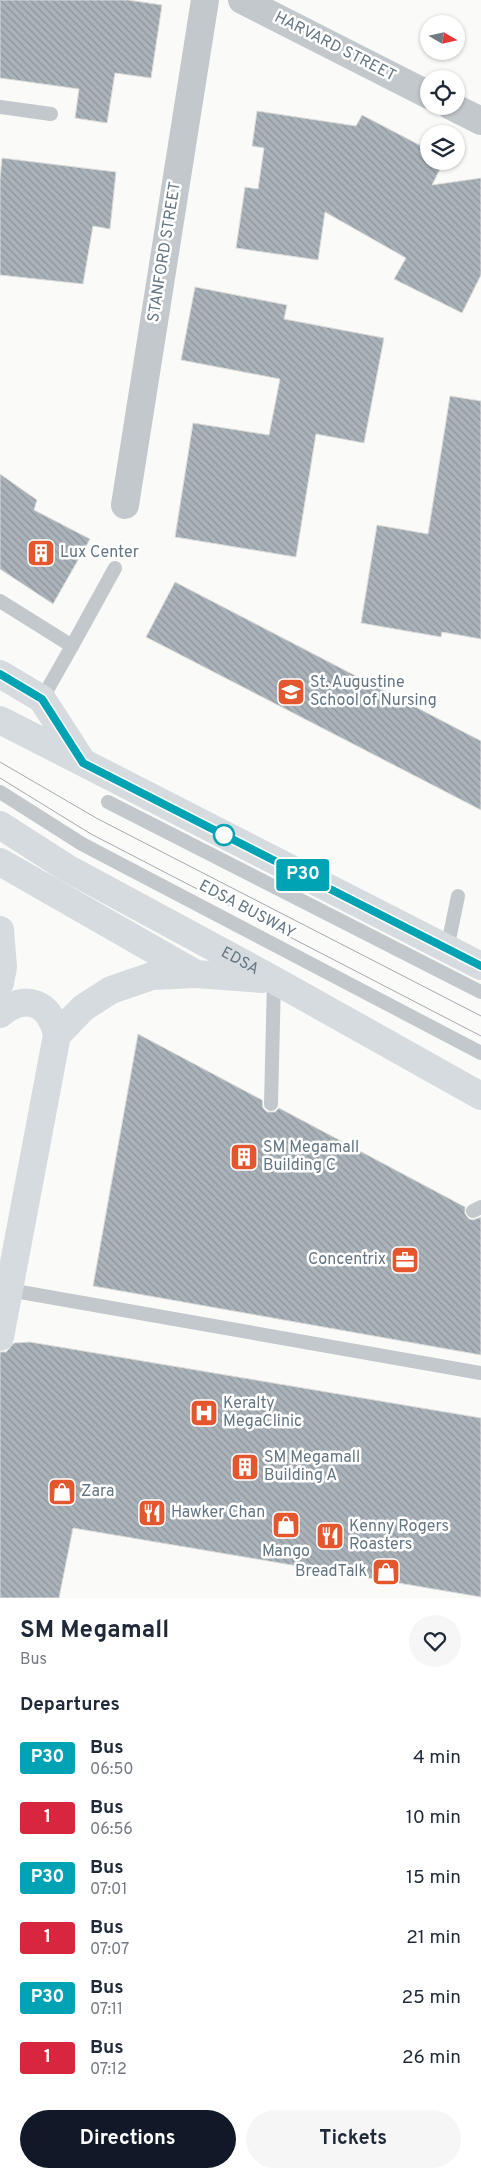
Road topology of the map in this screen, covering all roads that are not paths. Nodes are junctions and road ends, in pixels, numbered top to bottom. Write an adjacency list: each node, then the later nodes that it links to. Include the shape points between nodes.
1 (205, 0): 8 (street, STANFORD STREET)
2 (242, 0): 3 (street, HARVARD STREET)
3 (420, 90)
4 (0, 107): 6 (lane)
5 (465, 113): 7 (street)
6 (51, 114)
7 (481, 121)
8 (125, 505)
9 (115, 568): 11 (lane)
10 (0, 601): 11 (lane)
11 (72, 646): 13 (lane)
12 (0, 674): 13 (main road)
13 (42, 699): 15 (main road)
14 (0, 720): 15 (main road)
15 (83, 763): 22 (main road)
16 (0, 792): 30 (lane, EDSA BUSWAY, via 82,844)
17 (108, 802): 27 (lane, EDSA BUSWAY)
18 (0, 825): 25 (main road, EDSA, via 67,868)
19 (0, 862): 24 (main road)
20 (458, 896): 22 (lane)
21 (0, 930): 26 (main road)
22 (447, 949): 23 (main road)
23 (481, 966)
24 (196, 974): 25 (main road); 29 (main road, via 152,976 110,990 83,1008)
25 (274, 980): 31 (main road, EDSA); 32 (lane)
26 (0, 983)
27 (481, 992)
28 (0, 1014): 29 (main road, via 10,1005 22,1002 36,1004 47,1011)
29 (57, 1034): 33 (main road)
30 (481, 1053)
31 (481, 1096)
32 (271, 1104)
33 (9, 1290): 34 (main road); 35 (lane)
34 (0, 1337)
35 (481, 1373)

